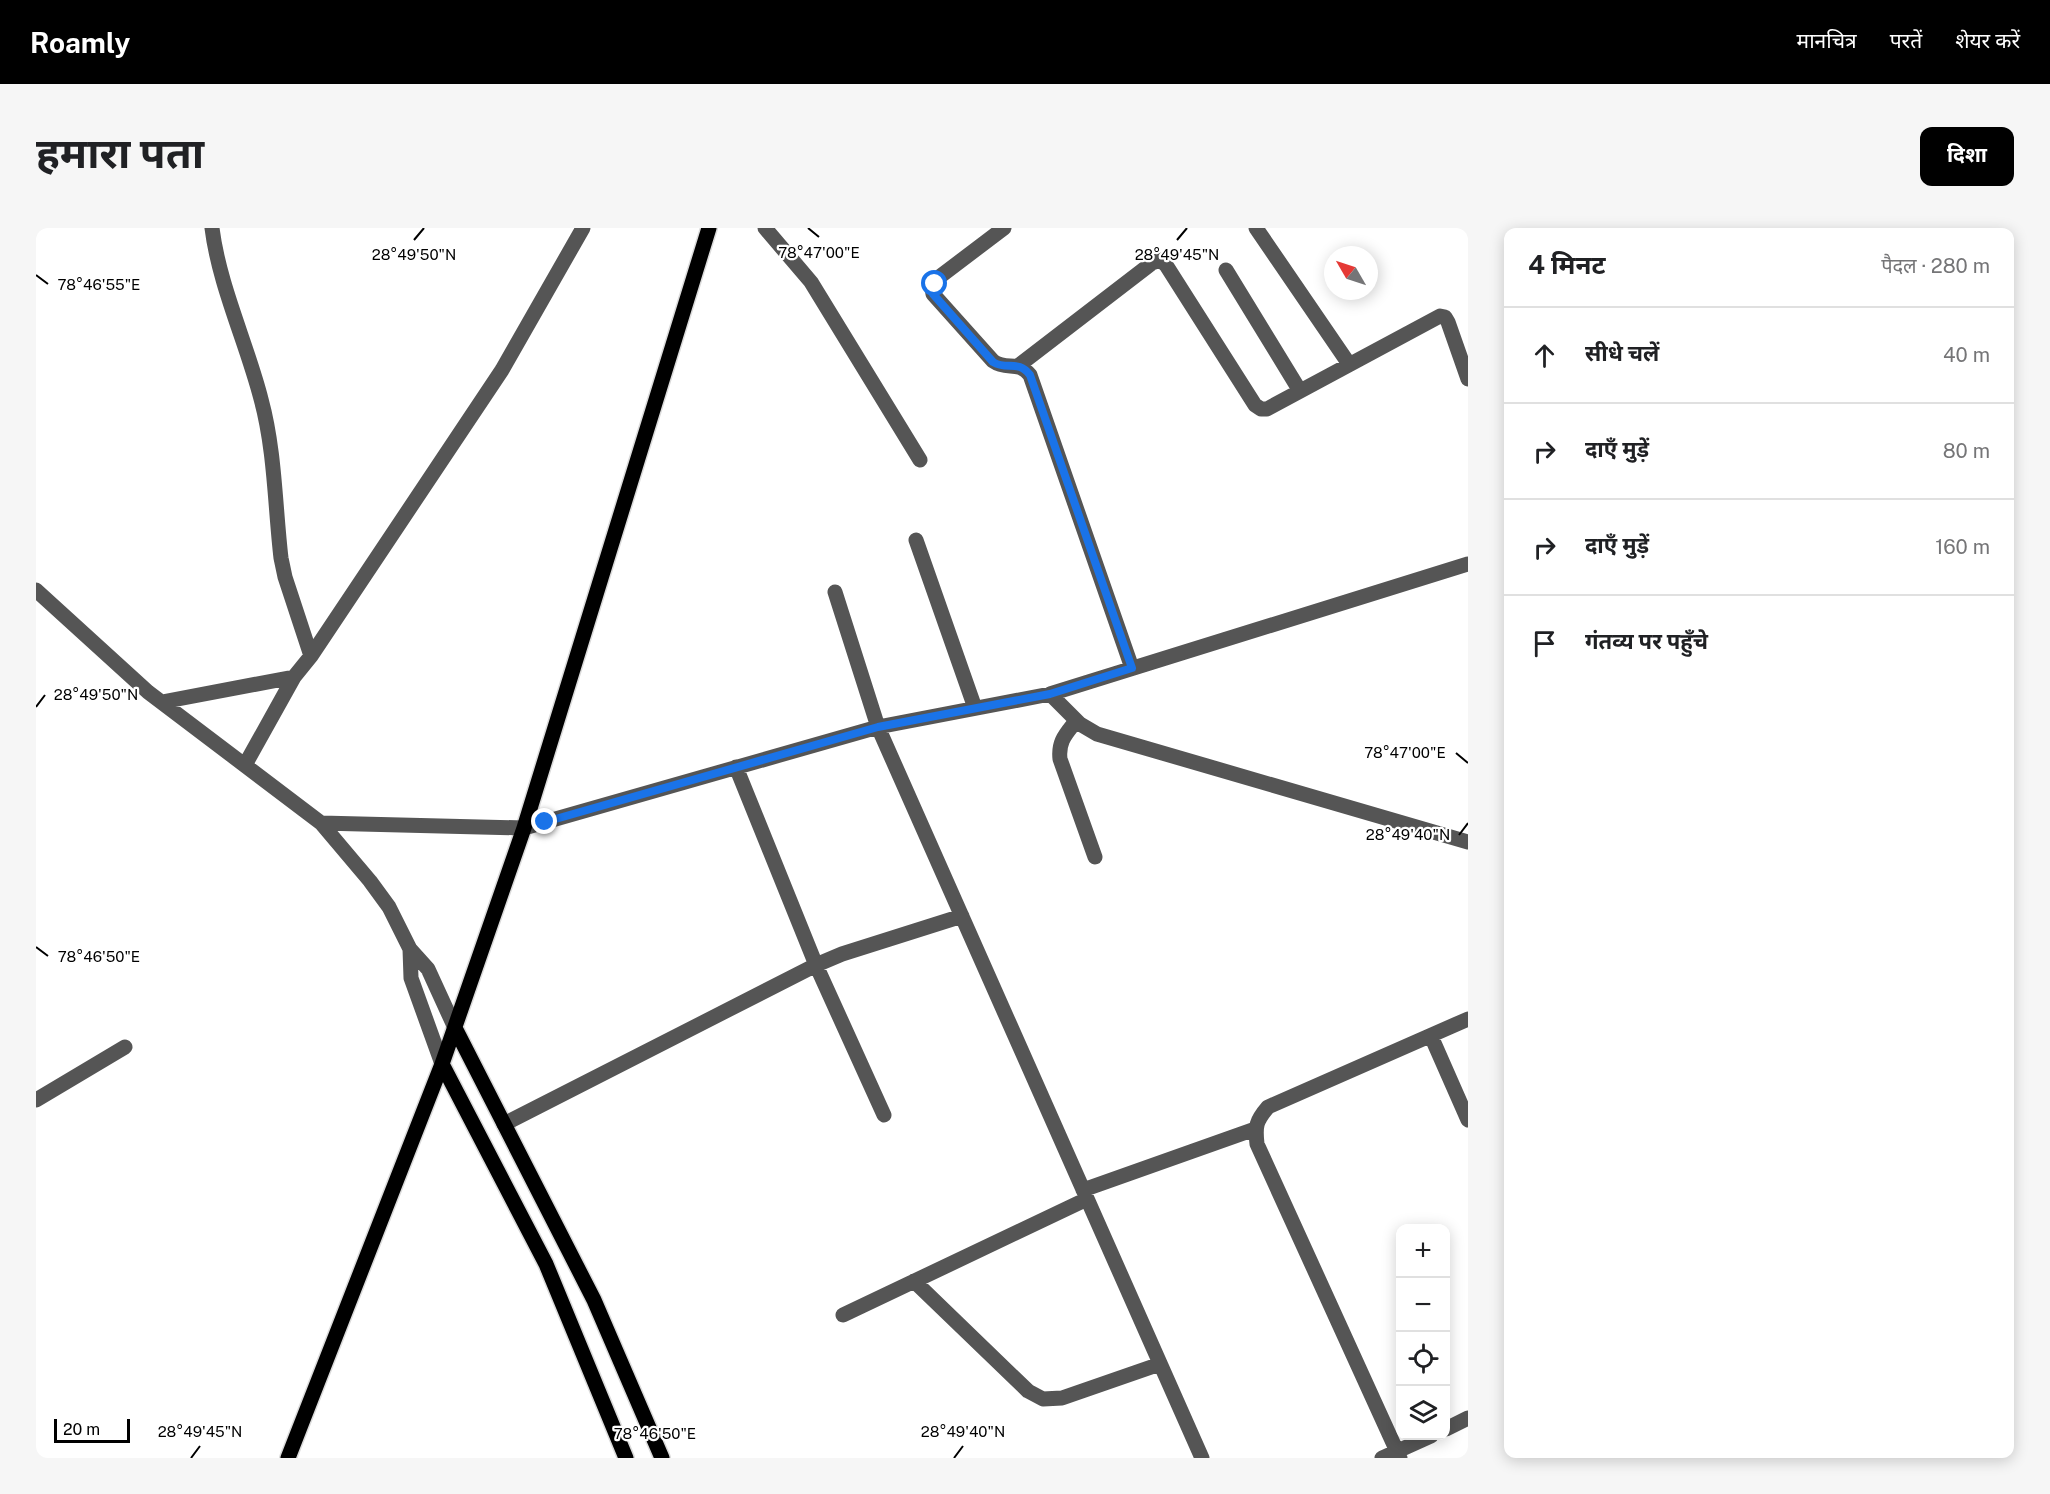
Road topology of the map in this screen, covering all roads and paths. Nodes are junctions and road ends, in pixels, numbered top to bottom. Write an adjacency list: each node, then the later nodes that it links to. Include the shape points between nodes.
1 (212, 228): 17 (street, via 263,407 280,558)
2 (583, 228): 17 (street, via 502,370)
3 (709, 228): 28 (main road)
4 (765, 228): 12 (street, via 811,282)
5 (1004, 228): 9 (street, via 938,278 932,288 937,299 993,362)
6 (1256, 228): 8 (street)
7 (1226, 270): 11 (street)
8 (1349, 364): 10 (street, via 1440,316 1448,322); 11 (street)
9 (1018, 366): 11 (street, via 1152,262 1160,260 1255,405 1267,409); 18 (street, via 1030,375)
10 (1468, 379)
11 (1300, 391)
12 (920, 460)
13 (916, 540): 22 (street)
14 (1468, 564): 18 (street)
15 (36, 590): 21 (street)
16 (836, 592): 24 (street)
17 (311, 656): 19 (street)
18 (1132, 668): 20 (street)
19 (294, 677): 21 (street); 25 (street)
20 (1050, 694): 22 (street); 23 (street)
21 (162, 702): 25 (street)
22 (975, 708): 24 (street)
23 (1076, 721): 29 (street, via 1097,734); 30 (street, via 1063,738 1060,759)
24 (878, 727): 26 (street); 31 (street)
25 (245, 765): 27 (street)
26 (736, 767): 28 (street); 33 (street)
27 (321, 823): 28 (street); 32 (street, via 389,907)
28 (524, 828): 35 (main road)
29 (1468, 842)
30 (1095, 857)
31 (962, 916): 33 (street); 44 (street)
32 (410, 949): 35 (street, via 428,969); 38 (street, via 411,978)
33 (816, 965): 40 (street); 42 (street)
34 (1468, 1019): 36 (street)
35 (455, 1028): 38 (main road); 42 (main road)
36 (1431, 1036): 41 (street); 43 (street, via 1268,1107)
37 (125, 1047): 39 (street)
38 (442, 1064): 52 (main road); 53 (main road, via 546,1264)
39 (36, 1100)
40 (884, 1116)
41 (1468, 1120)
42 (504, 1124): 54 (main road, via 594,1300)
43 (1255, 1129): 44 (street); 51 (street, via 1257,1144)
44 (1085, 1195): 45 (street); 47 (street)
45 (914, 1281): 46 (street); 47 (street, via 1028,1391 1043,1399 1062,1398)
46 (843, 1315)
47 (1160, 1364): 55 (street)
48 (1468, 1418): 49 (street)
49 (1450, 1427)
50 (1424, 1440): 51 (street)
51 (1399, 1454): 56 (street)
52 (288, 1458)
53 (627, 1458)
54 (662, 1458)
55 (1202, 1458)
56 (1382, 1458)

